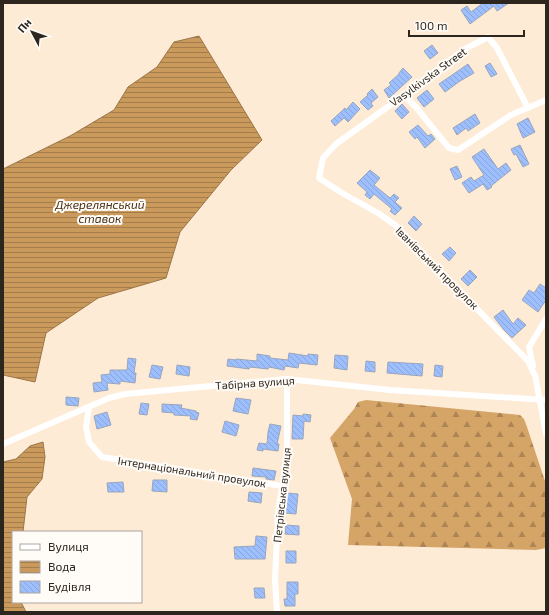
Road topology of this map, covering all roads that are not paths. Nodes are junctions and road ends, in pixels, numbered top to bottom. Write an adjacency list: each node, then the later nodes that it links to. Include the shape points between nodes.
1 (404, 96): 3 (street, via 449,148 458,150 511,115); 3 (street, Vasylkivska Street, via 465,49 488,37 497,48); 4 (street, Vasylkivska Street, via 336,144 323,158)
2 (546, 100): 3 (street)
3 (528, 108)
4 (319, 178): 6 (street, Іванівський провулок, via 395,225 528,362)
5 (546, 319): 6 (street, via 529,347)
6 (536, 378): 8 (street)
7 (287, 379): 8 (street, Табірна вулиця, via 390,390); 9 (street, Табірна вулиця, via 125,394); 12 (street, Петрівська вулиця, via 287,454)
8 (543, 400): 10 (street)
9 (89, 407): 11 (street, Табірна вулиця); 12 (street, Інтернаціональний провулок, via 86,427 90,442 102,457)
10 (546, 434)
11 (3, 444)
12 (282, 486): 13 (street, Петрівська вулиця, via 275,580)
13 (277, 612)

